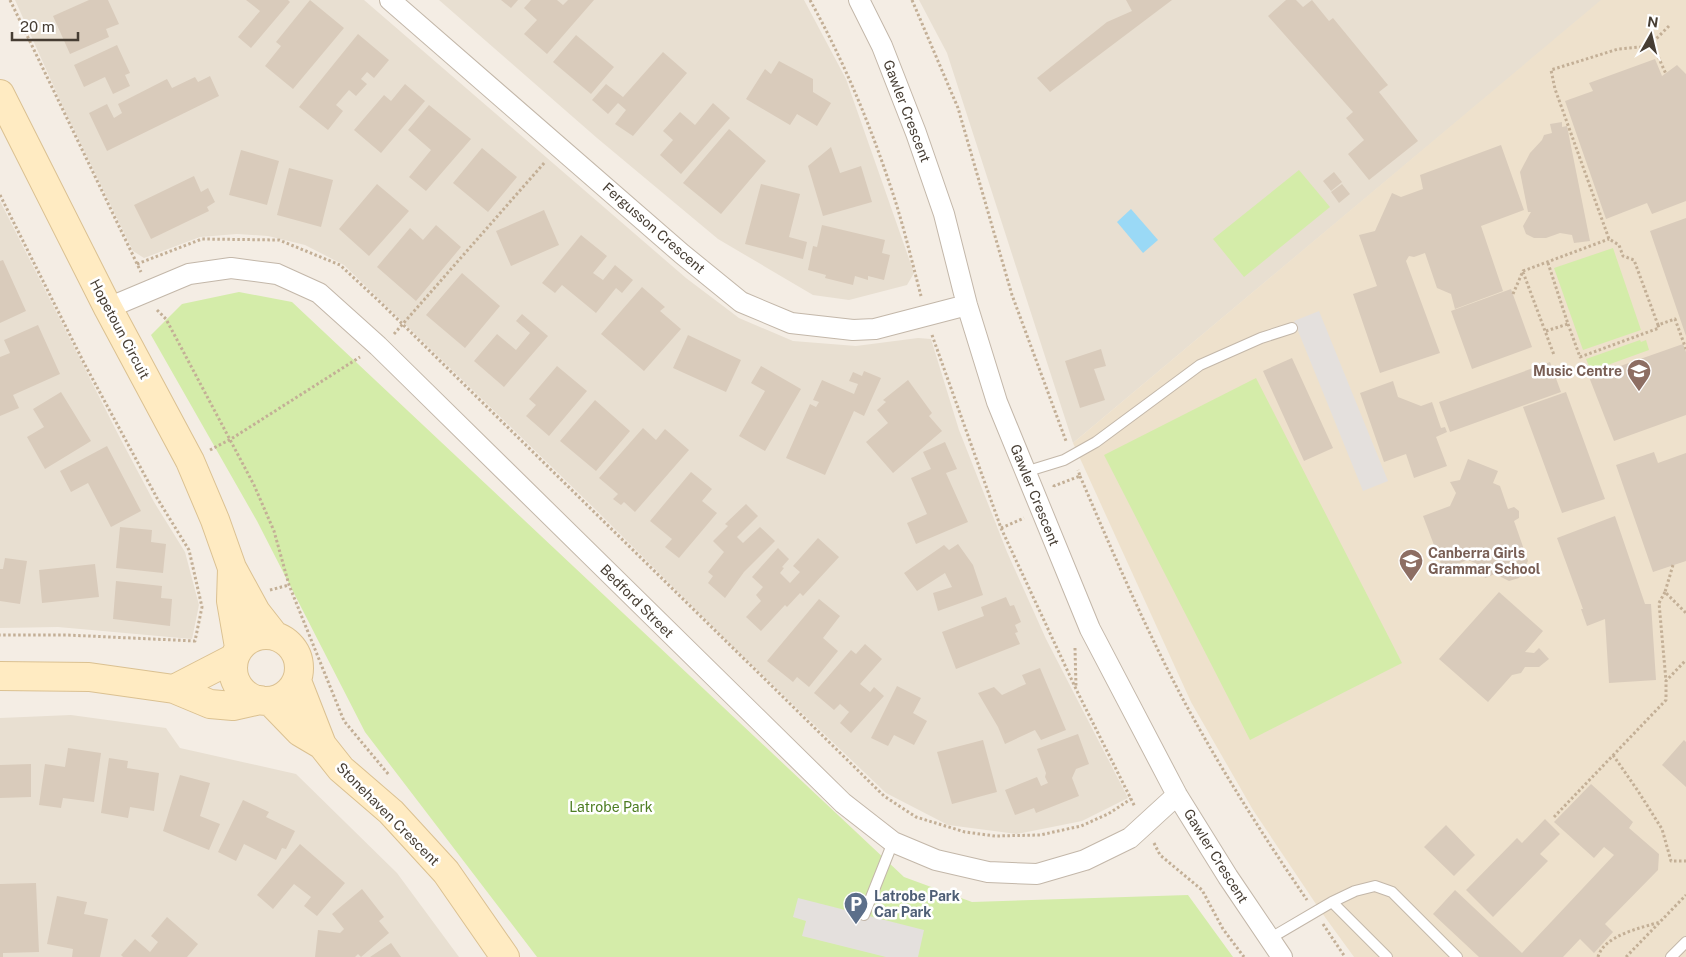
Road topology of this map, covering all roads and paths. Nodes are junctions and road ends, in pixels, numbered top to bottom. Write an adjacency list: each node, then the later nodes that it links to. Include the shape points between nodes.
1 (390, 0): 9 (street, Fergusson Crescent)
2 (810, 0): 18 (path, via 863,110 890,183 922,298)
3 (859, 0): 16 (street, Gawler Crescent, via 882,46 916,133 944,214)
4 (912, 0): 27 (path, via 958,108 1012,295)
5 (1669, 26): 6 (path)
6 (1652, 43): 7 (path); 11 (path, via 1618,49 1551,70)
7 (1666, 74)
8 (0, 94): 17 (main road, Hopetoun Circuit)
9 (559, 146): 18 (street, Fergusson Crescent, via 741,302 791,323 853,330 875,329); 19 (path)
10 (0, 195): 37 (path, via 84,363 189,550 202,607 196,640)
11 (1609, 239): 12 (path); 21 (path, via 1619,246 1623,256 1634,260)
12 (1548, 263): 14 (path); 20 (path)
13 (137, 264): 19 (path, via 202,238 278,240 340,265)
14 (1523, 271): 15 (path); 23 (path)
15 (1513, 294)
16 (967, 305): 18 (street, Fergusson Crescent); 29 (street, Gawler Crescent, via 997,402)
17 (108, 308): 24 (street, Bedford Street, via 189,274 231,268 277,274 319,293); 28 (main road, Hopetoun Circuit)
18 (921, 309): 46 (path, via 1001,528)
19 (402, 324): 24 (path); 52 (path, via 884,796 916,817 965,832 995,836 1040,835 1081,826)
20 (1568, 324): 21 (path, via 1580,357 1659,328); 23 (path)
21 (1658, 325): 25 (path, via 1675,319)
22 (1292, 328): 27 (lane, via 1200,365)
23 (1546, 331): 26 (path)
24 (378, 346): 28 (path); 55 (street, Bedford Street, via 842,803)
25 (1686, 349)
26 (1554, 356)
27 (1072, 456): 29 (lane); 30 (path)
28 (190, 462): 33 (main road, Hopetoun Circuit)
29 (1025, 472): 51 (street, Gawler Crescent, via 1090,629)
30 (1080, 476): 31 (path, via 1054,486); 59 (path, via 1131,594 1186,704 1248,810)
31 (1057, 495)
32 (1673, 566): 35 (path)
33 (232, 568): 38 (main road, Hopetoun Circuit, via 256,612); 40 (main road, Hopetoun Circuit, via 231,601)
34 (289, 585): 50 (path, via 344,721)
35 (1665, 592): 36 (path); 44 (path, via 1659,603)
36 (1686, 613)
37 (0, 635)
38 (274, 635): 40 (main road, via 255,636 246,641); 43 (main road, via 294,650 299,660)
39 (1075, 640): 46 (path)
40 (237, 653): 45 (main road); 47 (main road, via 233,669 235,680 249,696)
41 (1686, 660): 44 (path)
42 (0, 676): 45 (main road, via 90,677)
43 (297, 680): 47 (main road, via 281,698); 48 (main road, Stonehaven Crescent)
44 (1666, 681): 49 (path, via 1666,700)
45 (174, 689): 47 (main road, via 210,704 233,706)
46 (1076, 689): 52 (path)
47 (265, 700): 48 (main road, Stonehaven Crescent, via 300,732)
48 (322, 745): 64 (main road, Stonehaven Crescent, via 341,769 391,812 446,872)
49 (1613, 754): 53 (path); 56 (path, via 1662,829 1670,861)
50 (393, 780)
51 (1177, 796): 54 (street, Bedford Street); 62 (street, Gawler Crescent)
52 (1131, 799): 54 (path)
53 (1554, 817)
54 (1144, 826): 55 (street, Bedford Street, via 1130,838 1086,860 1037,874 988,872 936,860); 65 (path, via 1160,855 1202,890 1223,930)
55 (893, 842): 60 (lane)
56 (1686, 860)
57 (1686, 895): 61 (path)
58 (1332, 902): 59 (lane); 68 (lane); 69 (lane, via 1375,886 1392,892)
59 (1315, 912): 62 (lane); 67 (path)
60 (864, 915)
61 (1660, 922): 70 (path, via 1617,936); 71 (path)
62 (1269, 938): 66 (street, Gawler Crescent)
63 (1686, 942): 72 (lane)
64 (505, 957)
65 (1244, 957)
66 (1282, 957)
67 (1345, 957)
68 (1386, 957)
69 (1457, 957)
70 (1598, 957)
71 (1626, 957)
72 (1671, 957)

